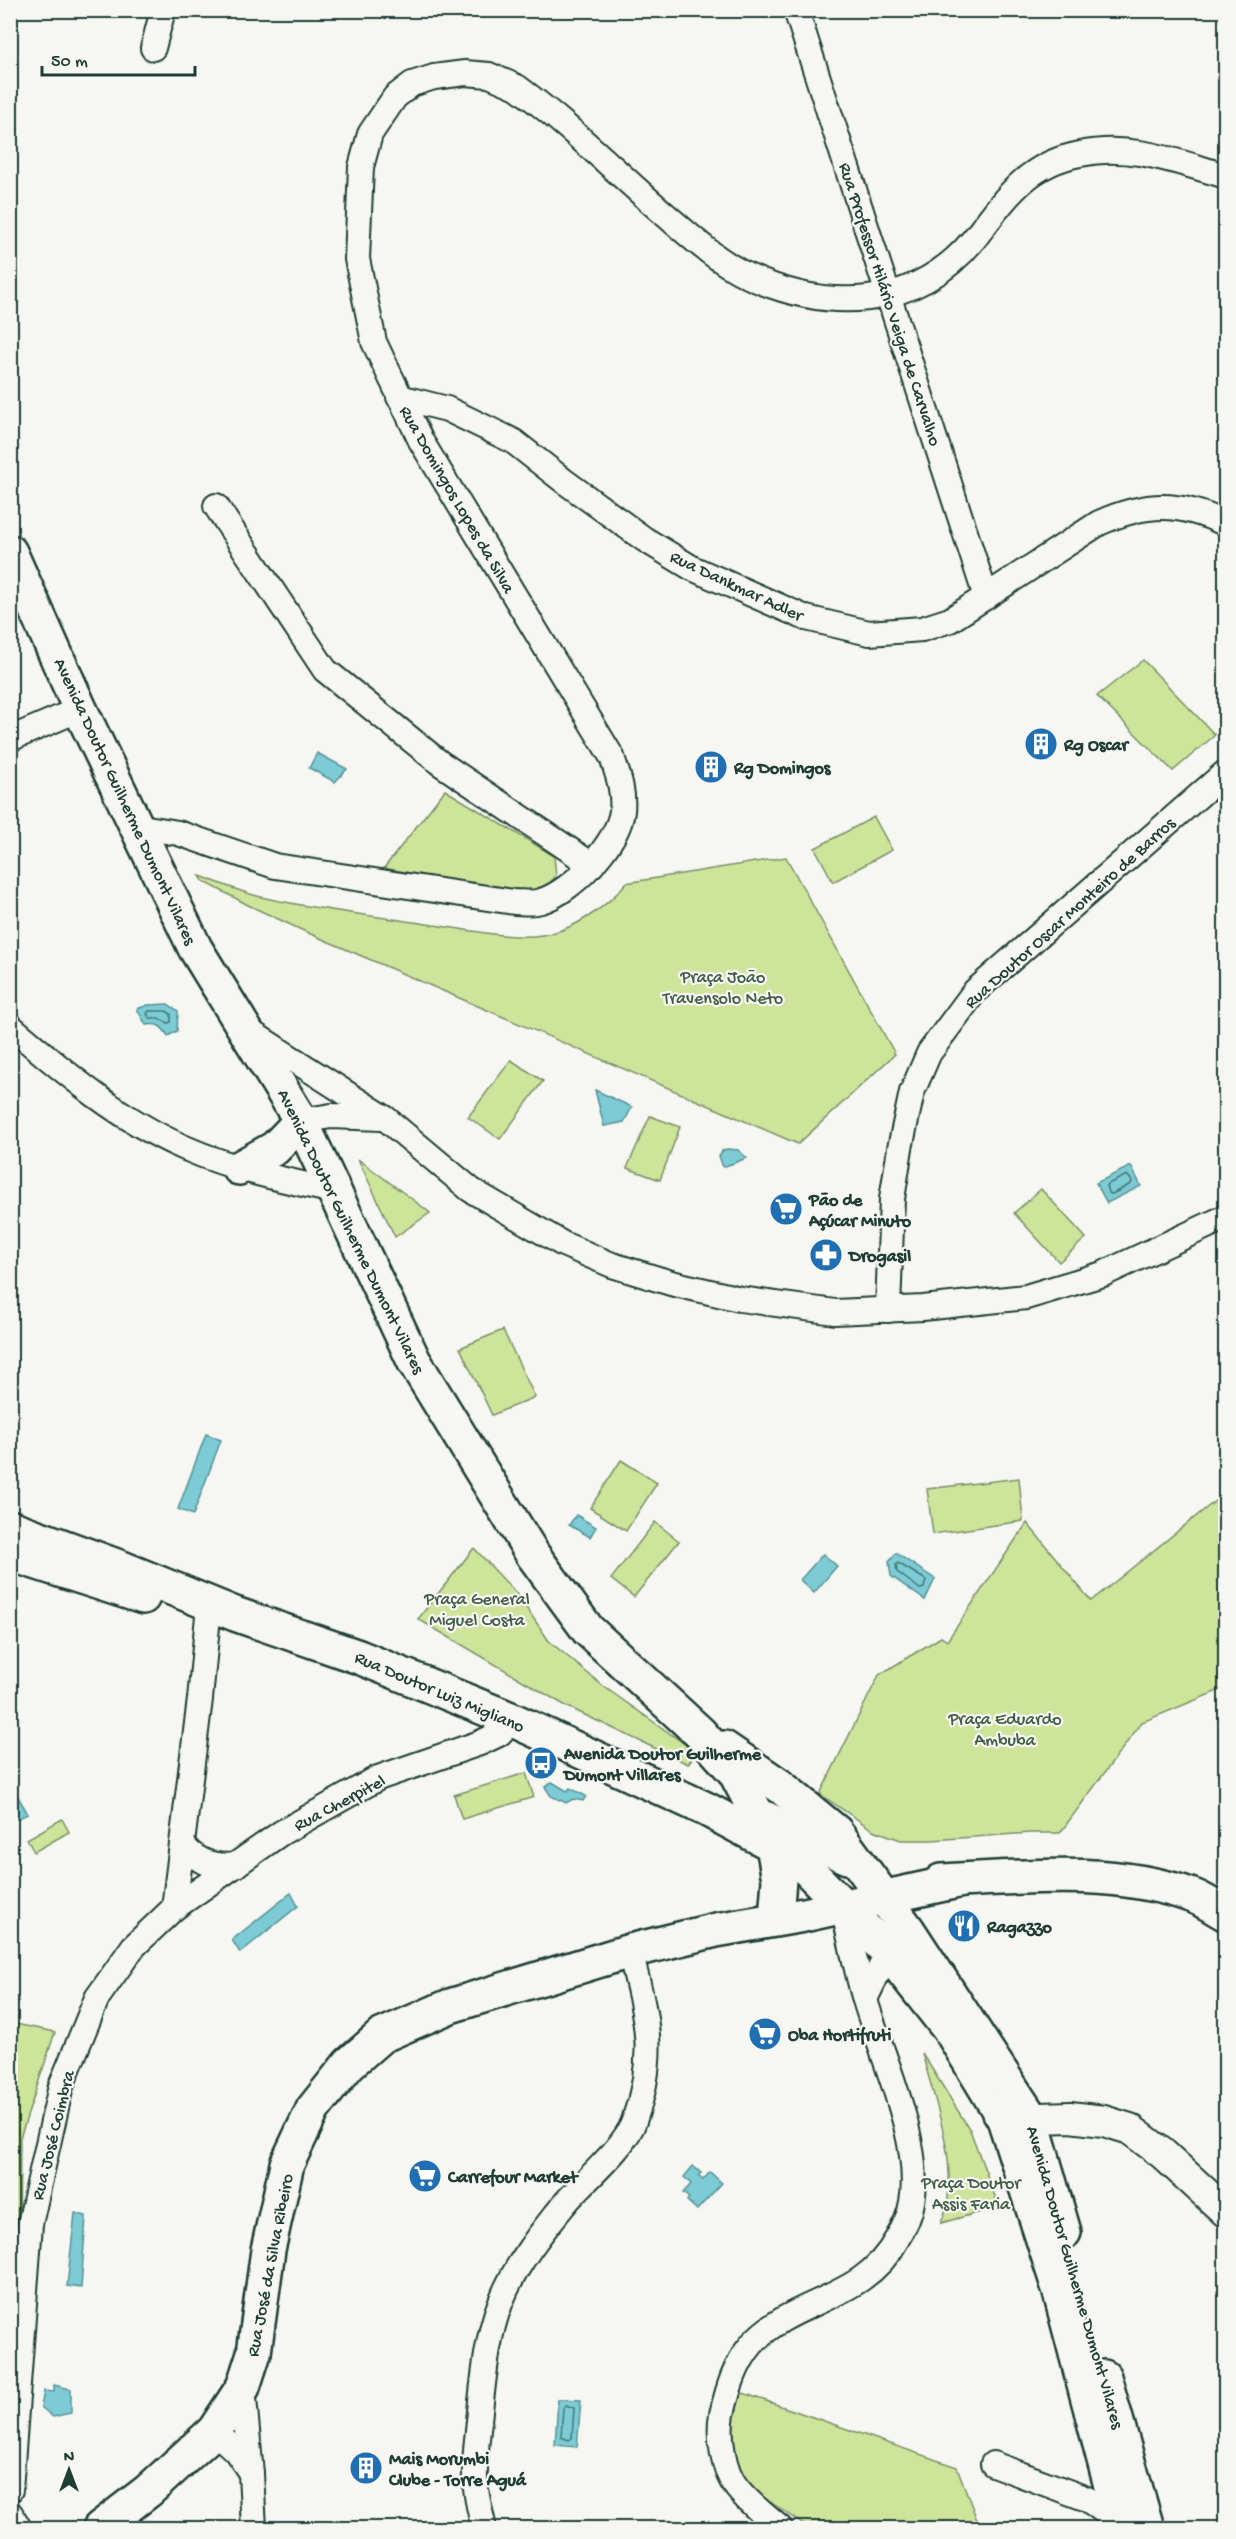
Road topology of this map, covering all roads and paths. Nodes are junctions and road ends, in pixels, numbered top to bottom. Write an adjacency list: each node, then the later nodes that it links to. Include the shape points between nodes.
1 (163, 10): 3 (street)
2 (796, 10): 5 (street, Rua Professor Hilário Veiga de Carvalho)
3 (153, 48)
4 (1226, 176): 5 (street, Rua Domingos Lopes da Silva, via 1142,152 1108,149 1078,154 1020,181 953,261 936,274)
5 (888, 296): 6 (street, Rua Domingos Lopes da Silva, via 850,301 808,297 746,275 705,249 517,87 489,75 434,77 412,84 395,97 370,134 361,168 357,260 374,342); 10 (street, Rua Professor Hilário Veiga de Carvalho)
6 (399, 397): 10 (street, Rua Dankmar Adler, via 447,409 513,441 661,551 806,618 869,633 901,632 950,620); 15 (street, Rua Domingos Lopes da Silva, via 421,441 612,757 623,793 622,813 617,831)
7 (216, 506): 15 (street, via 325,670 440,763)
8 (1226, 524): 10 (street, Rua Dankmar Adler, via 1179,507 1125,511 1099,523)
9 (10, 552): 11 (main road, Avenida Doutor Guilherme Dumont Vilares)
10 (986, 597)
11 (80, 709): 12 (street); 14 (main road, Avenida Doutor Guilherme Dumont Vilares)
12 (10, 739)
13 (1226, 772): 23 (street, Rua Doutor Oscar Monteiro de Barros, via 975,991 929,1053 912,1092 892,1199)
14 (135, 826): 15 (street, Rua Domingos Lopes da Silva, via 178,833 275,866 514,902 539,902 557,894); 17 (main road, Avenida Doutor Guilherme Dumont Vilares, via 195,948)
15 (592, 865)
16 (10, 1026): 20 (street, via 127,1117 186,1149)
17 (247, 1029): 18 (street); 19 (main road, Avenida Doutor Guilherme Dumont Vilares)
18 (385, 1118): 19 (street, via 331,1116); 23 (street, via 471,1190 563,1244 612,1265 740,1299 835,1312)
19 (301, 1121): 20 (main road, via 275,1148); 21 (main road, Avenida Doutor Guilherme Dumont Vilares)
20 (239, 1168): 21 (street)
21 (334, 1191): 28 (main road, Avenida Doutor Guilherme Dumont Vilares, via 414,1361 533,1555 588,1630)
22 (1226, 1217): 23 (street, via 1102,1274 1026,1297)
23 (888, 1310)
24 (10, 1527): 26 (main road, Rua Doutor Luiz Migliano, via 122,1568)
25 (10, 1554): 26 (main road, Rua Doutor Luiz Migliano, via 109,1587)
26 (221, 1612): 27 (main road, Rua Doutor Luiz Migliano, via 359,1657); 31 (street, via 201,1700)
27 (513, 1720): 29 (main road, Rua Doutor Luiz Migliano); 33 (street, Rua Cherpitel, via 499,1734 480,1743 378,1778 280,1833)
28 (700, 1732): 30 (main road, Avenida Doutor Guilherme Dumont Vilares, via 735,1772); 34 (main road, Avenida Doutor Guilherme Dumont Vilares, via 780,1786 836,1832)
29 (706, 1809): 30 (main road, Rua Doutor Luiz Migliano); 32 (main road, Rua Doutor Luiz Migliano)
30 (755, 1814): 32 (main road); 34 (main road, Avenida Doutor Guilherme Dumont Vilares)
31 (182, 1844): 33 (street, via 201,1861 224,1867); 38 (street)
32 (773, 1845): 36 (main road, Avenida Doutor Guilherme Dumont Vilares, via 807,1869); 37 (main road, via 779,1880)
33 (236, 1865): 38 (street, Rua Cherpitel)
34 (870, 1880): 35 (main road); 35 (main road); 36 (main road); 41 (main road, Avenida Doutor Guilherme Dumont Vilares)
35 (927, 1885): 39 (main road, via 1049,1876 1121,1878 1194,1896); 41 (main road)
36 (836, 1899): 37 (main road, Rua José da Silva Ribeiro); 40 (main road, Rua José da Silva Ribeiro); 41 (main road, Avenida Doutor Guilherme Dumont Vilares); 43 (street)
37 (777, 1905): 40 (main road, Rua José da Silva Ribeiro)
38 (174, 1908): 50 (street, Rua José Coimbra, via 133,1947 97,1998 61,2086 30,2224)
39 (1226, 1914)
40 (716, 1930): 42 (main road, Rua José da Silva Ribeiro)
41 (898, 1941): 43 (street); 44 (main road, Avenida Doutor Guilherme Dumont Vilares, via 952,2033)
42 (630, 1951): 46 (main road, Rua José da Silva Ribeiro, via 450,2006 381,2036 349,2064 314,2109 287,2164 268,2250 254,2353); 56 (street, via 646,2026 647,2078 633,2124 620,2144 567,2202 518,2266 500,2303 487,2353 477,2446 477,2498)
43 (865, 2000): 57 (street, via 903,2112 915,2176 912,2202 892,2250 874,2270 859,2282 775,2325 753,2343 736,2366 721,2421 729,2474 736,2487)
44 (1017, 2118): 45 (street, via 1070,2117 1130,2128); 52 (main road, Avenida Doutor Guilherme Dumont Vilares, via 1059,2289)
45 (1226, 2212)
46 (243, 2387): 47 (main road, Rua José da Silva Ribeiro); 49 (street)
47 (214, 2431): 49 (street, via 236,2451); 54 (main road, Rua José da Silva Ribeiro)
48 (993, 2464): 52 (street, via 1087,2499)
49 (251, 2473): 55 (street)
50 (10, 2490)
51 (10, 2512): 53 (street)
52 (1130, 2527)
53 (19, 2529)
54 (100, 2529)
55 (254, 2529)
56 (484, 2529)
57 (780, 2529)

